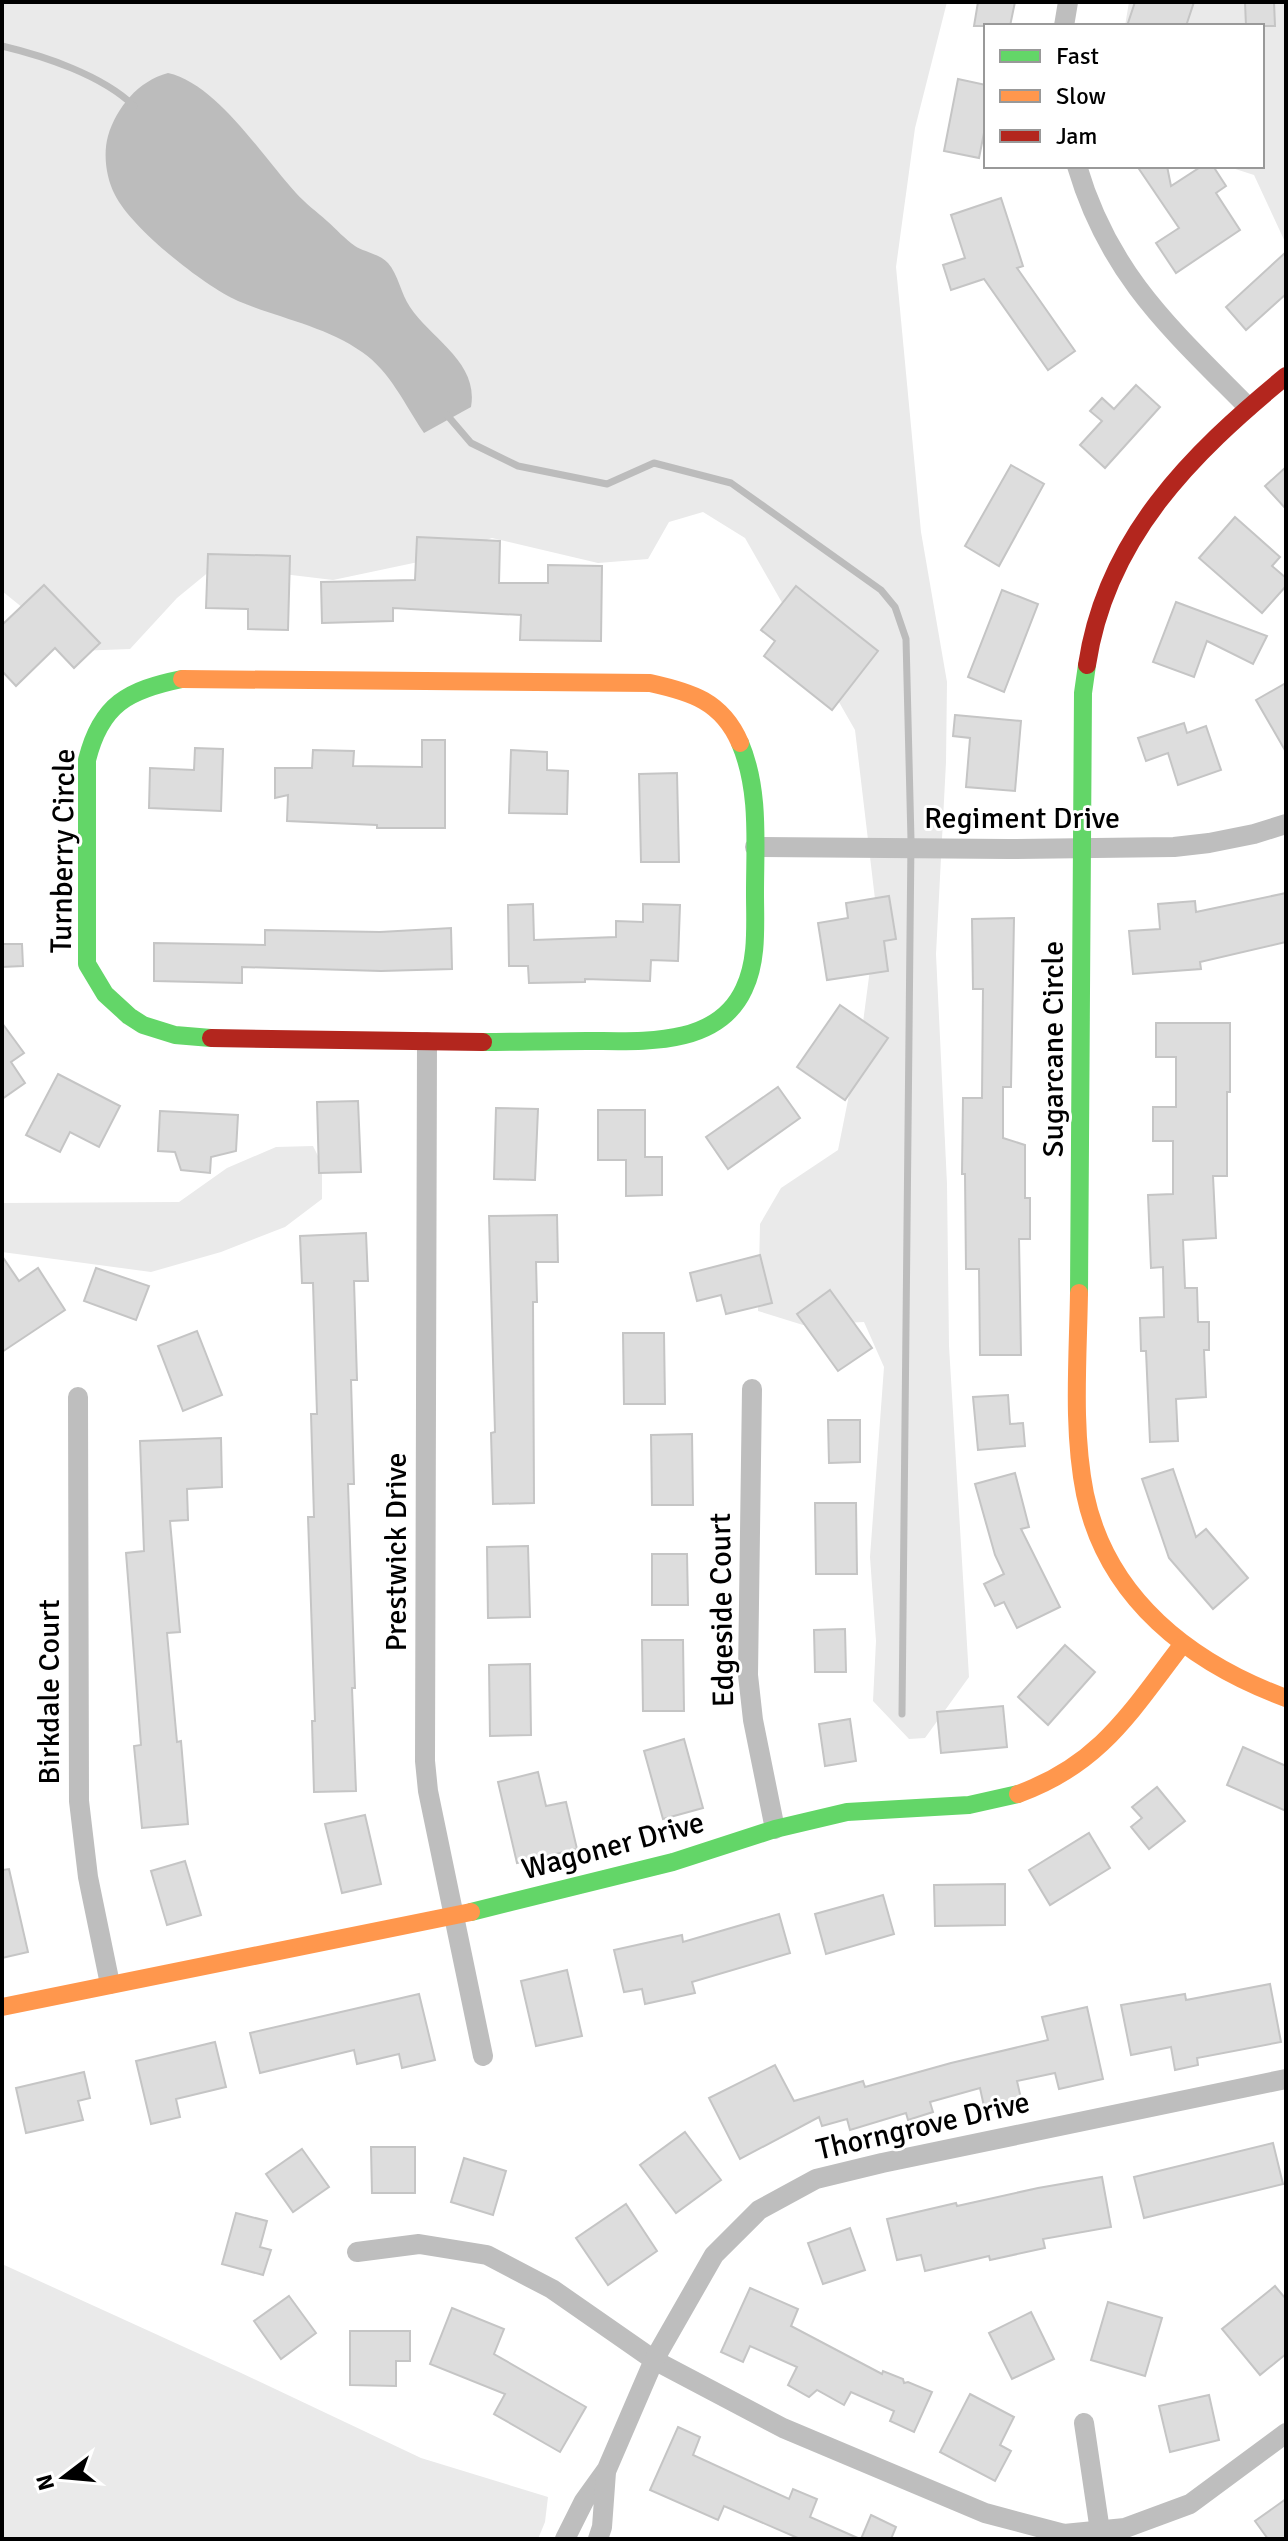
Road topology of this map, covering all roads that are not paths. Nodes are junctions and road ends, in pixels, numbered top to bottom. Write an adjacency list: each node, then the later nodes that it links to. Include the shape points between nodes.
1 (1068, 2): 2 (street)
2 (1064, 24)
3 (1078, 168): 5 (street, via 1096,218 1133,284)
4 (1286, 376): 5 (street, Sugarcane Circle)
5 (1248, 407): 8 (street, Sugarcane Circle, via 1141,522 1106,590 1083,693)
6 (1286, 824): 8 (street, Regiment Drive, via 1197,845)
7 (755, 847): 8 (street, Regiment Drive); 9 (street, Turnberry Circle, via 750,975 737,1002 715,1023 655,1041); 9 (street, Turnberry Circle, via 753,779 738,736 707,702 666,685 182,679 138,689 113,706 95,731 87,760 87,964 111,1002 149,1028 178,1036)
8 (1082, 848): 12 (street, Sugarcane Circle, via 1082,1478 1111,1564 1158,1624)
9 (427, 1042): 15 (street, Prestwick Drive, via 425,1761)
10 (752, 1389): 14 (street, Edgeside Court, via 748,1675)
11 (78, 1397): 16 (street, Birkdale Court, via 79,1801)
12 (1182, 1645): 13 (street, Sugarcane Circle, via 1232,1678); 14 (street, Wagoner Drive, via 1115,1731 1094,1752 1042,1785 969,1805 847,1812)
13 (1286, 1698)
14 (775, 1829): 15 (street, Wagoner Drive, via 673,1862)
15 (453, 1916): 16 (street, Wagoner Drive); 18 (street, Prestwick Drive)
16 (110, 1984): 17 (street, Wagoner Drive)
17 (2, 2007)
18 (483, 2056)
19 (1286, 2079): 21 (street, Thorngrove Drive, via 816,2179 759,2210 714,2255)
20 (357, 2252): 21 (street, via 419,2244 487,2255 552,2289)
21 (654, 2360): 24 (street, Thorngrove Drive); 25 (street, via 783,2428 985,2513 1064,2534)
22 (1084, 2423): 25 (street)
23 (1286, 2433): 25 (street, via 1190,2504 1125,2528)
24 (607, 2469): 26 (street, Thorngrove Drive); 27 (street, Thorngrove Drive)
25 (1100, 2531)
26 (565, 2539)
27 (598, 2539)

